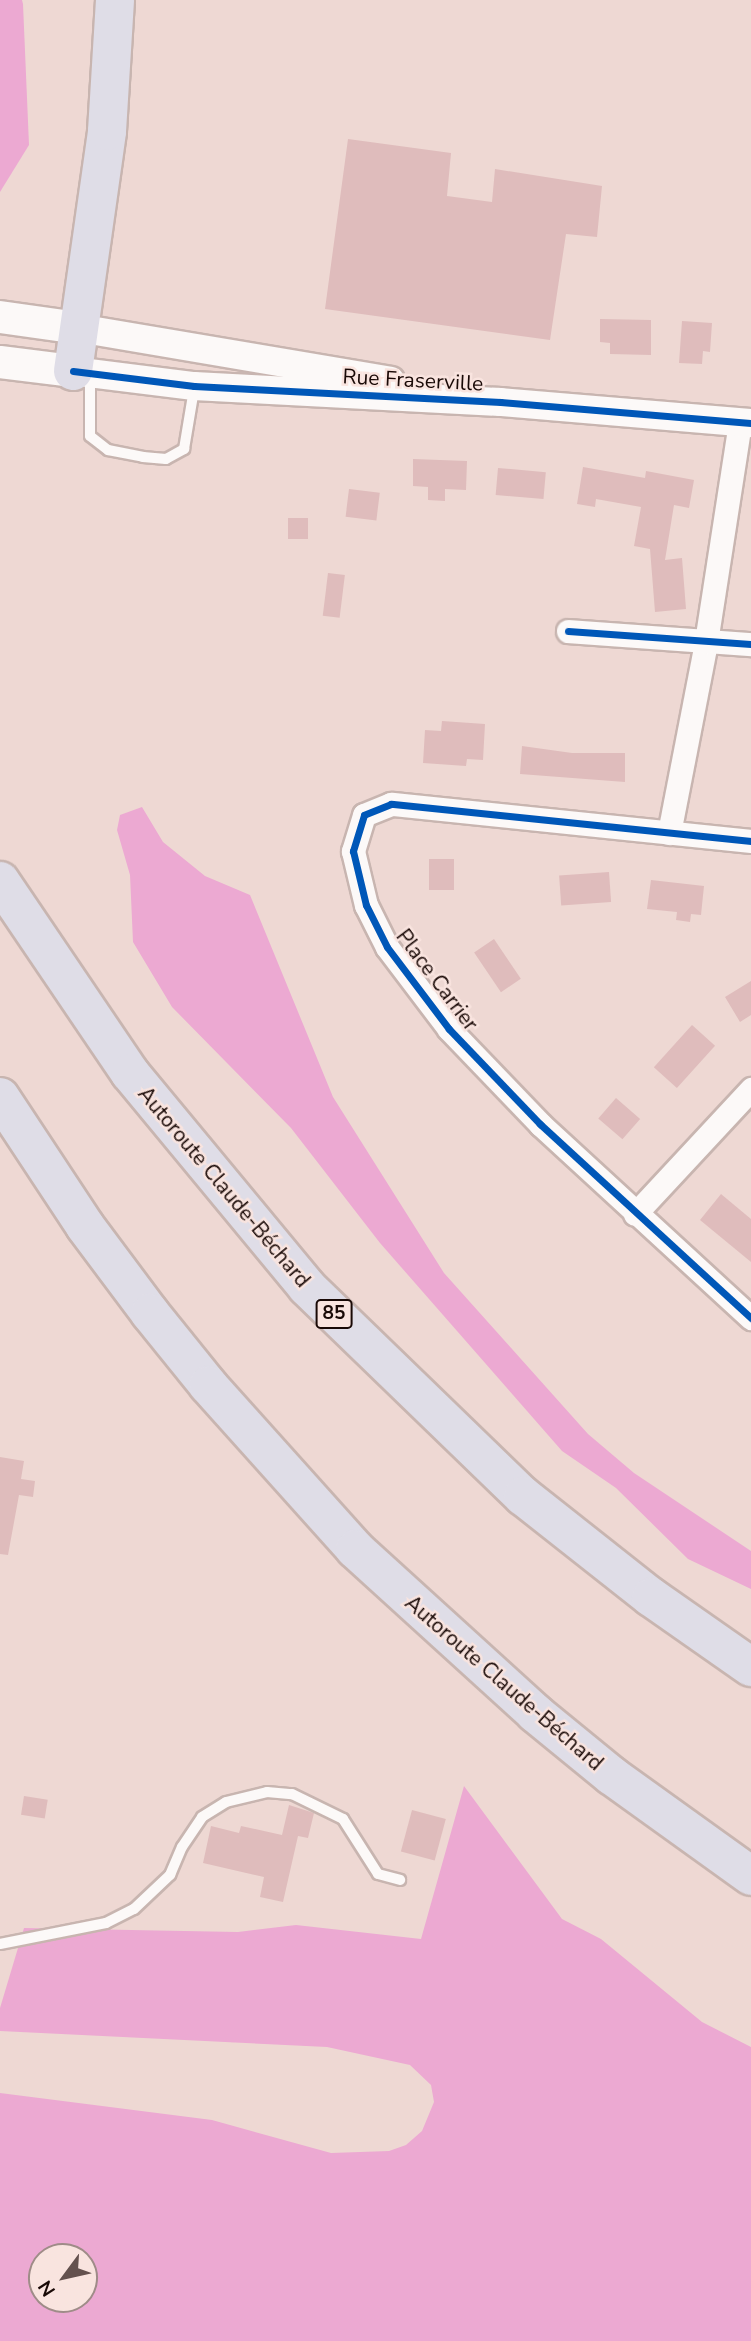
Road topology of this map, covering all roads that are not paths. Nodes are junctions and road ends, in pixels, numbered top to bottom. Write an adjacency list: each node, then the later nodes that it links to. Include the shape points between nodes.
1 (112, 8): 3 (highway, via 107,131)
2 (0, 317): 3 (main road, Rue Fraserville)
3 (78, 328): 5 (highway); 7 (street, Rue Fraserville)
4 (0, 362): 5 (main road, Rue Fraserville)
5 (82, 372): 6 (street, Rue Fraserville); 6 (lane, via 90,436 108,450 143,457 166,459 184,449)
6 (194, 386): 7 (street, Rue Fraserville)
7 (500, 402): 8 (street, Rue Fraserville)
8 (746, 422): 10 (street)
9 (568, 631): 10 (street)
10 (706, 642): 11 (street); 12 (street)
11 (751, 644)
12 (669, 833): 13 (street, Place Carrier); 19 (street, Place Carrier, via 391,804 364,815 353,851 366,905 387,947 426,1001 540,1124)
13 (751, 841)
14 (0, 881): 21 (highway, Autoroute Claude-Béchard / 85, via 130,1073 307,1287 523,1496 651,1597)
15 (751, 1089): 19 (street)
16 (0, 1097): 18 (highway, Autoroute Claude-Béchard)
17 (0, 1107): 18 (highway)
18 (44, 1167): 22 (highway, Autoroute Claude-Béchard, via 208,1385 355,1549 534,1713 612,1776)
19 (635, 1214): 20 (street, Place Carrier)
20 (751, 1318)
21 (751, 1667)
22 (751, 1876)
23 (400, 1880): 24 (lane, via 378,1874 343,1819 292,1794 267,1792 226,1802 202,1817 170,1875 134,1909 106,1923)
24 (0, 1944)

